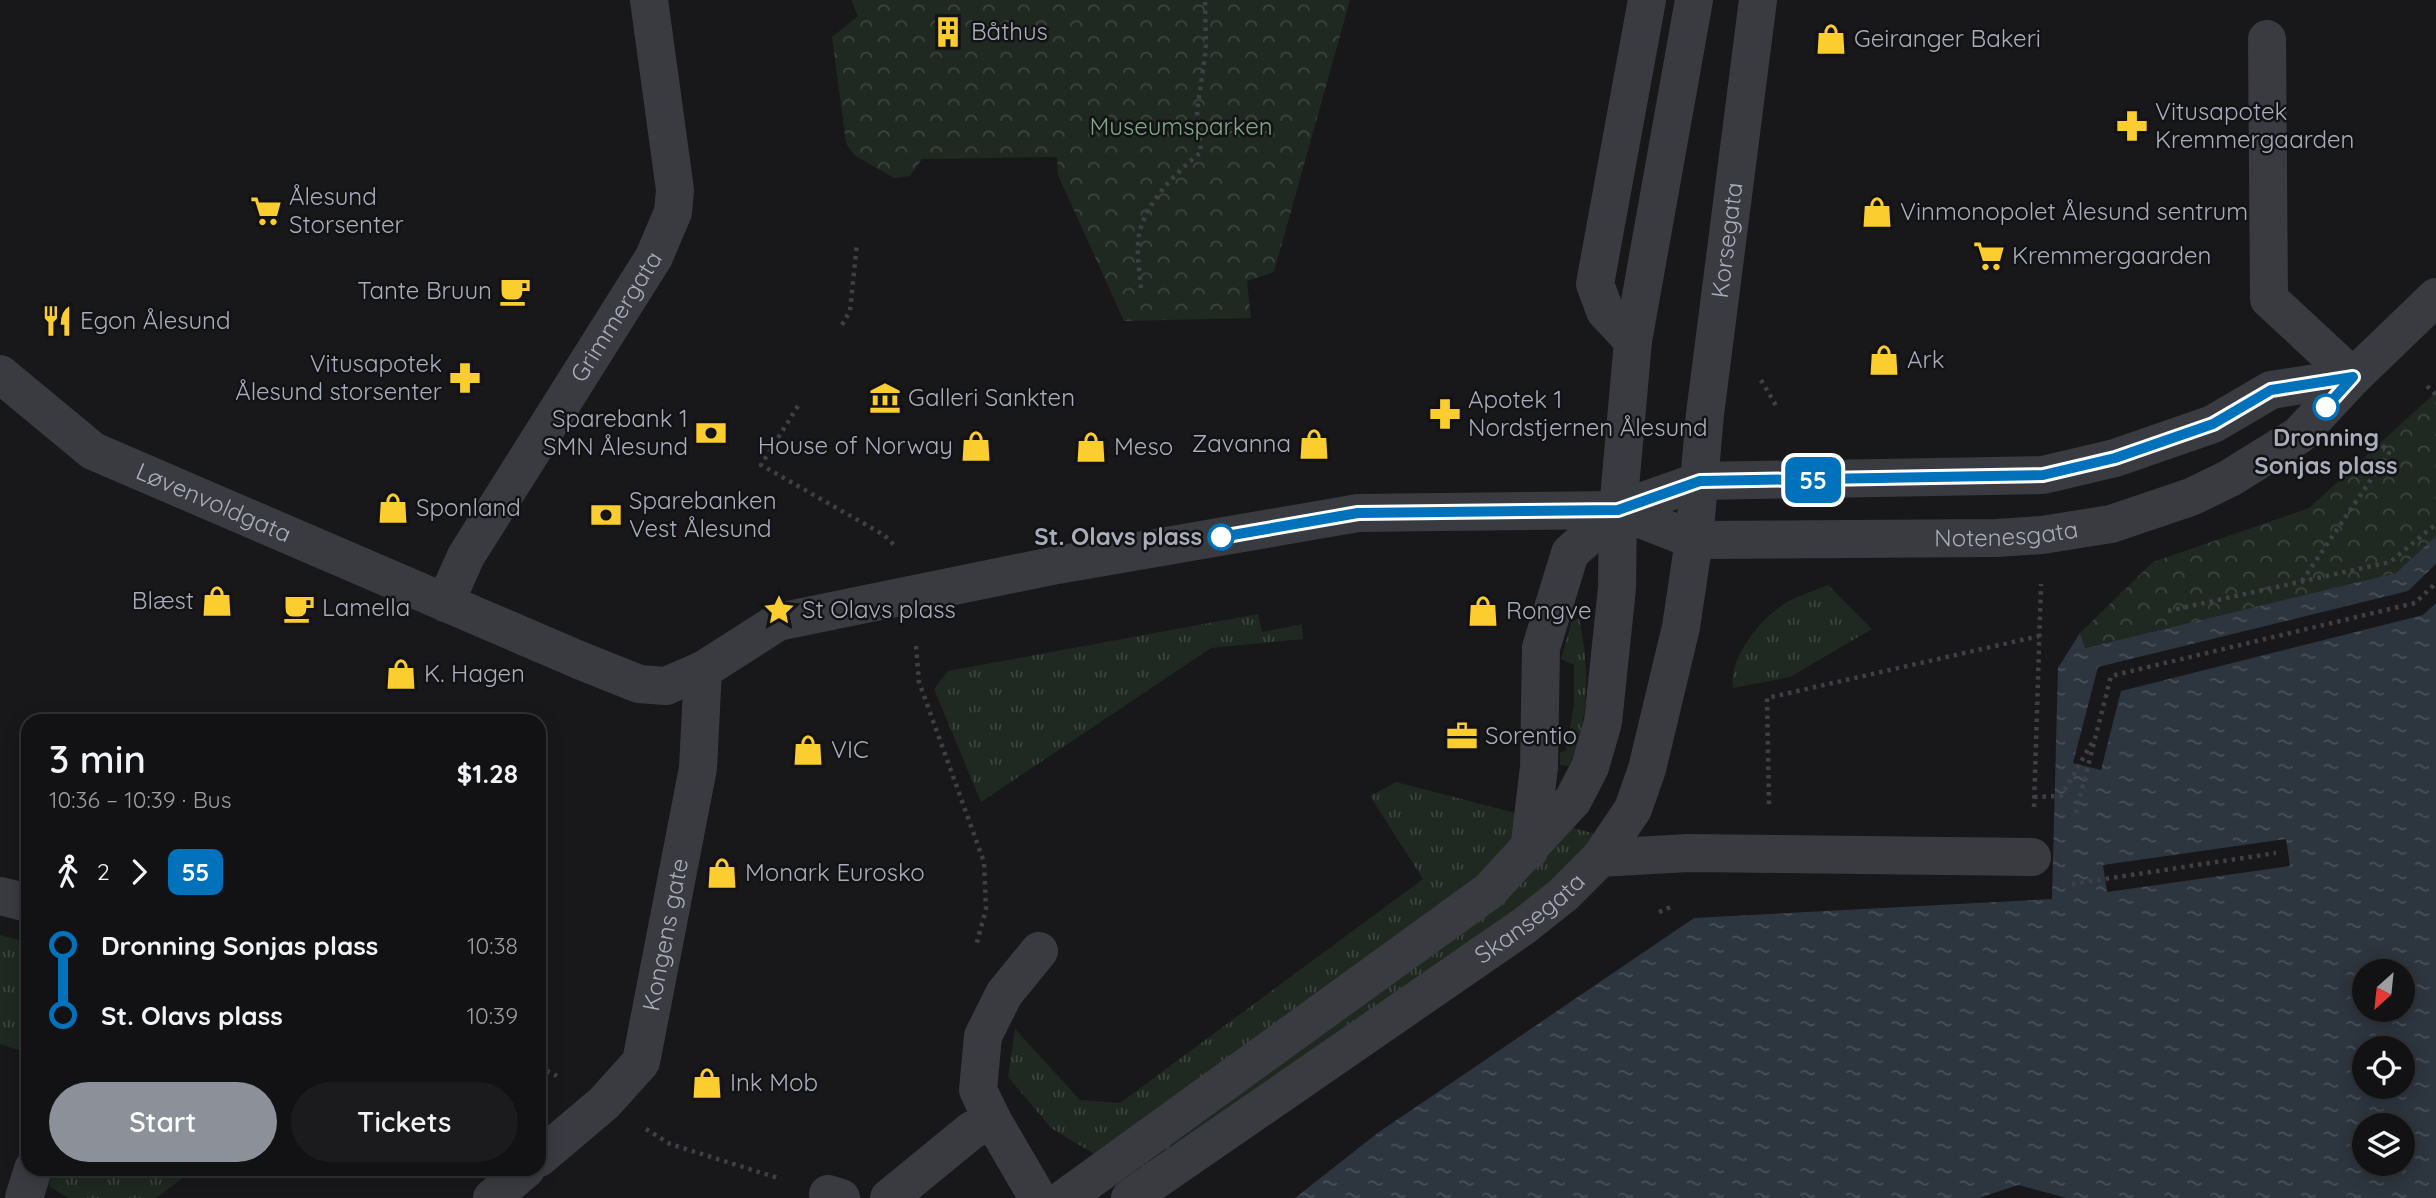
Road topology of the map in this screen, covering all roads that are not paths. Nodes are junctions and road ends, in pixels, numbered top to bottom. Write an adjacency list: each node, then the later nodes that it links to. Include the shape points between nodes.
1 (649, 0): 13 (street, Grimmergata, via 675,190 673,212 654,257 466,556)
2 (1647, 0): 7 (street, via 1595,284 1605,311)
3 (1694, 0): 7 (street)
4 (1758, 0): 10 (street, Korsegata, via 1704,414)
5 (2267, 39): 9 (street, via 2269,299)
6 (2436, 297): 9 (street, Notenesgata)
7 (1633, 341): 11 (street)
8 (0, 374): 13 (street, Løvenvoldgata, via 93,451)
9 (2353, 377): 10 (street, Notenesgata, via 2271,390 2213,424 2115,458 2043,475); 12 (street, Notenesgata, via 2300,435 2230,478 2191,497 2111,524 1996,538)
10 (1700, 481): 11 (street, Notenesgata); 12 (street, Skansegata)
11 (1618, 510): 12 (street, Notenesgata); 14 (street, Notenesgata, via 1358,513 1056,565 778,622); 15 (street, Skansegata, via 1617,588 1603,722 1590,766 1573,800); 15 (street, via 1570,553 1541,648 1539,767)
12 (1694, 540): 17 (street, Skansegata, via 1681,627 1647,769 1633,809)
13 (445, 603): 14 (street, via 639,684 666,686)
14 (703, 670): 22 (street, Kongens gate, via 698,768 641,1062 604,1103)
15 (1529, 851): 29 (street, Skansegata, via 1489,891)
16 (2032, 857): 17 (street, via 1688,853)
17 (1600, 858): 30 (street, Skansegata, via 1524,926)
18 (0, 895): 19 (street)
19 (21, 901)
20 (1039, 950): 21 (street, via 1004,994 983,1035 978,1090)
21 (993, 1121): 27 (street, via 972,1130); 28 (street)
22 (546, 1152)
23 (31, 1176): 25 (street)
24 (518, 1176): 26 (street)
25 (24, 1198)
26 (492, 1198)
27 (889, 1198)
28 (1038, 1198)
29 (1065, 1198)
30 (1130, 1198)

